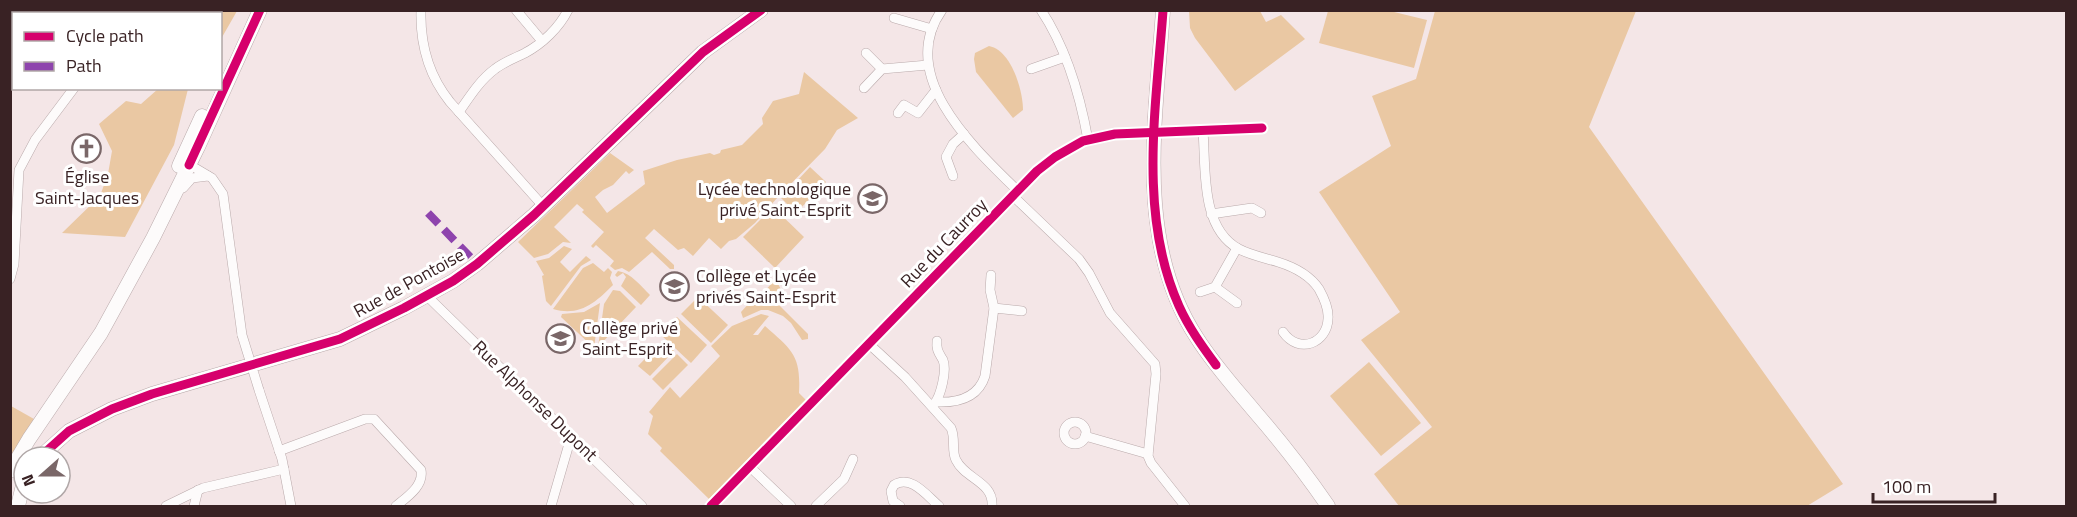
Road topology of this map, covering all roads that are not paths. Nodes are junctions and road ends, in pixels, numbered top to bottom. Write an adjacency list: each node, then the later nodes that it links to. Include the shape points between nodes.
1 (258, 10): 17 (street); 18 (street)
2 (421, 10): 24 (street, via 423,42 432,73)
3 (516, 10): 11 (street)
4 (568, 10): 11 (street)
5 (761, 10): 36 (street, Rue de Pontoise, via 703,52)
6 (942, 10): 10 (street)
7 (1041, 10): 13 (street)
8 (1163, 10): 28 (street)
9 (894, 18): 10 (street)
10 (932, 29): 14 (street)
11 (542, 41): 24 (street, via 494,70)
12 (866, 53): 15 (street)
13 (1065, 57): 16 (street); 30 (street)
14 (928, 65): 15 (street); 23 (street)
15 (882, 69): 19 (street)
16 (1030, 69)
17 (222, 75)
18 (222, 85)
19 (864, 88)
20 (73, 90): 42 (street, via 31,146 18,175)
21 (215, 90): 31 (street)
22 (220, 90): 31 (street)
23 (936, 90): 25 (street, via 918,113 904,105); 29 (street)
24 (459, 112): 36 (street)
25 (898, 113)
26 (1262, 128): 27 (street, Rue du Caurroy)
27 (1203, 131): 28 (street, Rue du Caurroy); 37 (street)
28 (1155, 132): 30 (street, Rue du Caurroy, via 1121,133); 76 (street, via 1155,208 1174,295 1216,365 1303,470)
29 (964, 134): 33 (street, via 946,157); 34 (street)
30 (1088, 140): 34 (street, Rue du Caurroy, via 1055,157)
31 (185, 162): 32 (street); 38 (street); 40 (street)
32 (208, 176): 38 (street, via 186,182); 56 (street, bridge, via 225,200 242,335)
33 (953, 176)
34 (1015, 194): 51 (street, Rue du Caurroy); 57 (street, via 1079,259 1110,313 1155,364)
35 (1251, 197): 37 (street, via 1256,211)
36 (543, 206): 45 (street, Rue de Pontoise, via 472,269)
37 (1211, 214): 39 (street)
38 (157, 231): 40 (street)
39 (1237, 248): 43 (street); 49 (street, via 1299,270 1320,291 1328,318 1322,335 1310,344 1300,345)
40 (135, 267): 61 (street, via 101,333)
41 (991, 275): 47 (street)
42 (10, 279)
43 (1215, 287): 44 (street); 46 (street)
44 (1200, 292)
45 (428, 296): 53 (street, Rue Alphonse Dupont); 55 (street, Rue de Pontoise, via 332,342 112,409 69,431)
46 (1237, 303)
47 (994, 308): 48 (street); 52 (street, via 982,384 962,399)
48 (1022, 311)
49 (1283, 332)
50 (937, 341): 52 (street, via 936,349 944,366)
51 (869, 344): 52 (street); 59 (street, Rue du Caurroy)
52 (934, 404): 74 (street, via 954,436 957,461 988,490)
53 (571, 436): 67 (street); 68 (street, Rue Alphonse Dupont)
54 (1085, 436): 57 (street)
55 (53, 445)
56 (279, 451): 60 (street); 66 (street, via 374,419 422,473 416,488)
57 (1148, 454): 75 (street)
58 (853, 459): 71 (street, via 844,479)
59 (750, 467): 69 (street, Rue du Caurroy); 70 (street)
60 (284, 469): 62 (street); 65 (street)
61 (10, 471)
62 (198, 490): 63 (street); 64 (street)
63 (166, 507)
64 (194, 507)
65 (291, 507)
66 (396, 507)
67 (551, 507)
68 (642, 507)
69 (711, 507)
70 (791, 507)
71 (816, 507)
72 (900, 507): 73 (street, via 893,501 891,491 894,484 904,481)
73 (939, 507)
74 (992, 507)
75 (1185, 507)
76 (1328, 507)

